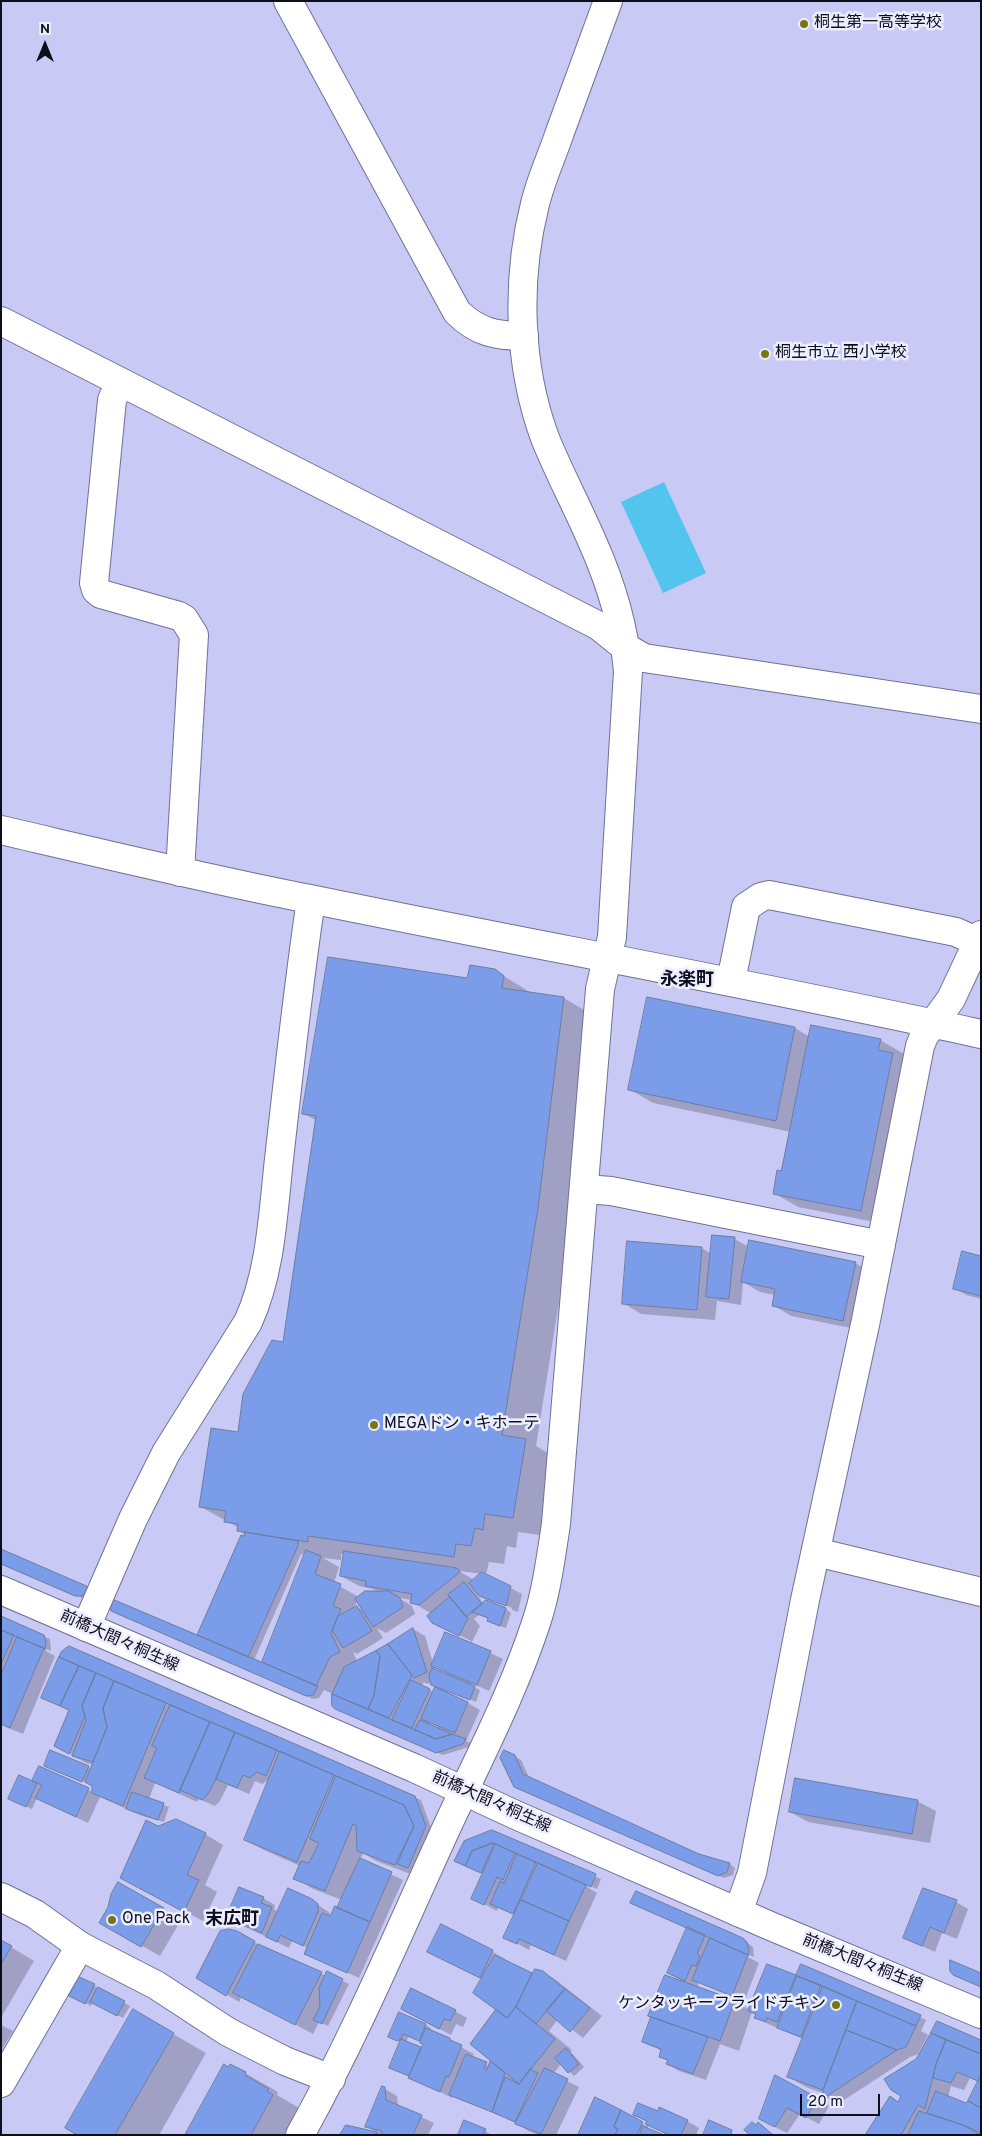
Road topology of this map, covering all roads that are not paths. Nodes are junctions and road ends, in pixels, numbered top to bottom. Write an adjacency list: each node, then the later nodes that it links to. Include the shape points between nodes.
1 (288, 1): 4 (street, via 457,312 484,332)
2 (608, 1): 4 (street, via 535,203 524,274)
3 (1, 321): 5 (street)
4 (524, 336): 6 (street, via 529,380 539,420 596,550)
5 (120, 382): 6 (street, via 599,626); 9 (street, via 112,400 94,582 101,594 179,616 194,635)
6 (625, 647): 7 (street, via 644,658 666,663); 12 (street, via 628,686 612,937)
7 (981, 709)
8 (1, 830): 9 (street)
9 (180, 872): 10 (street)
10 (311, 900): 12 (street); 21 (street, via 272,1220 256,1304 166,1453)
11 (979, 938): 13 (street, via 769,895 746,908); 14 (street, via 951,1000)
12 (607, 958): 13 (street); 16 (street, via 600,989)
13 (731, 981): 14 (street)
14 (932, 1023): 15 (street); 17 (street, via 920,1046)
15 (981, 1034)
16 (585, 1189): 17 (street, via 611,1191); 22 (street, via 558,1504 546,1584 529,1642)
17 (881, 1245): 18 (street)
18 (816, 1552): 20 (street); 24 (street, via 752,1874)
19 (1, 1590): 21 (street, 前橋大間々桐生線)
20 (981, 1592)
21 (86, 1627): 22 (street, 前橋大間々桐生線)
22 (464, 1791): 24 (street, 前橋大間々桐生線); 27 (street)
23 (1, 1897): 25 (street, via 36,1914)
24 (738, 1912): 26 (street, 前橋大間々桐生線)
25 (80, 1946): 27 (street, via 156,1985 245,2041); 28 (street)
26 (981, 2014)
27 (331, 2079): 29 (street)
28 (1, 2083)
29 (300, 2135)

